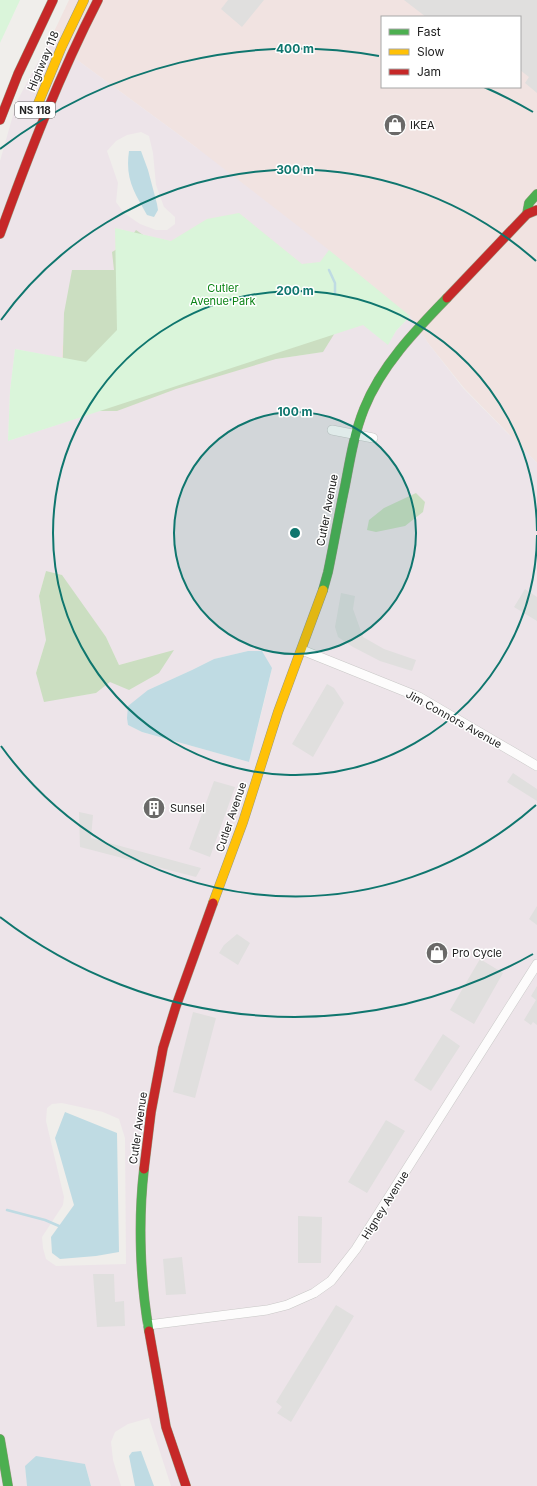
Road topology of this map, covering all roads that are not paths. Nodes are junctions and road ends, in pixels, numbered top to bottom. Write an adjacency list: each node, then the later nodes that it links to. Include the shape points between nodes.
1 (46, 0): 5 (main road, via 30,31)
2 (53, 0): 7 (main road, Highway 118 / NS 118, via 18,74)
3 (84, 0): 6 (main road, Highway 118 / NS 118)
4 (98, 0): 13 (main road, via 50,101)
5 (0, 105)
6 (33, 117)
7 (0, 120)
8 (24, 144): 12 (main road)
9 (537, 194): 11 (main road, Cutler Avenue, via 529,202)
10 (537, 210): 11 (main road, Cutler Avenue)
11 (527, 214): 15 (main road, Cutler Avenue, via 429,316 393,358 364,409)
12 (0, 226)
13 (0, 234)
14 (332, 430): 15 (street)
15 (356, 435): 16 (street); 17 (main road, Cutler Avenue, via 322,595)
16 (374, 438)
17 (302, 650): 18 (street, Jim Connors Avenue, via 420,697); 20 (main road, Cutler Avenue, via 278,712 163,1048 151,1112 143,1180 142,1238)
18 (537, 766)
19 (537, 964): 20 (street, Higney Avenue, via 356,1249 331,1281 314,1293 287,1306)
20 (148, 1324): 23 (main road, Cutler Avenue, via 166,1427)
21 (0, 1439): 22 (main road)
22 (8, 1486)
23 (186, 1486)

